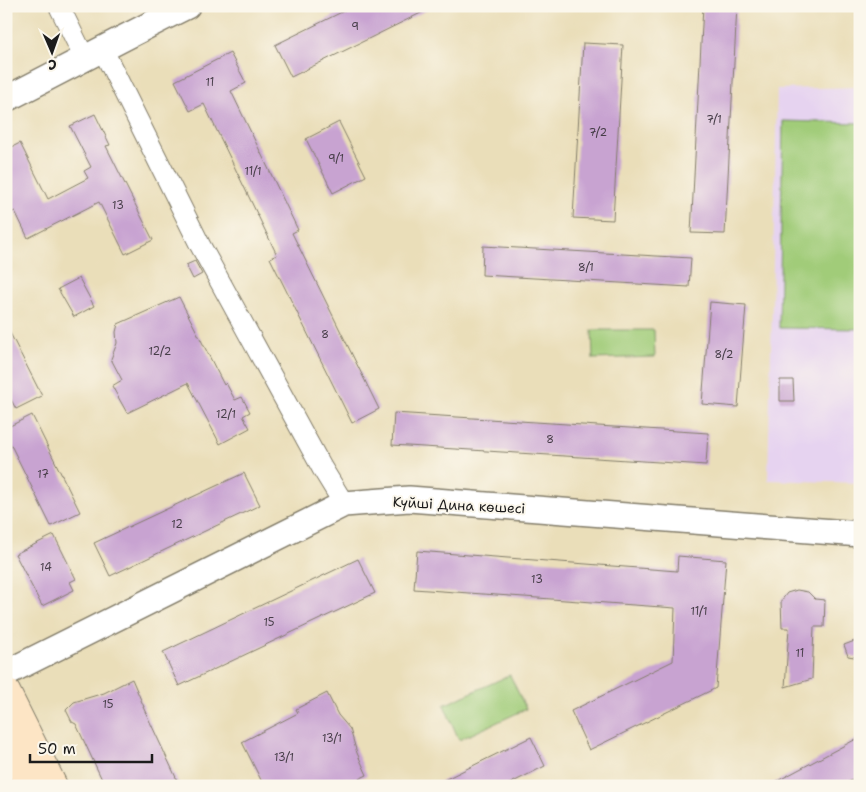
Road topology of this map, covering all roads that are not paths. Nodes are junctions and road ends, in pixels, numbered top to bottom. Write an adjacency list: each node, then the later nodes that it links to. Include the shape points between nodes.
1 (59, 6): 3 (street)
2 (187, 6): 3 (street)
3 (93, 53): 4 (street); 5 (street)
4 (6, 99)
5 (344, 504): 6 (street, Күйші Дина көшесі, via 409,500); 7 (street, Күйші Дина көшесі)
6 (860, 534)
7 (6, 673)
8 (6, 692): 11 (main road)
9 (6, 738): 10 (main road)
10 (30, 786)
11 (52, 786)

